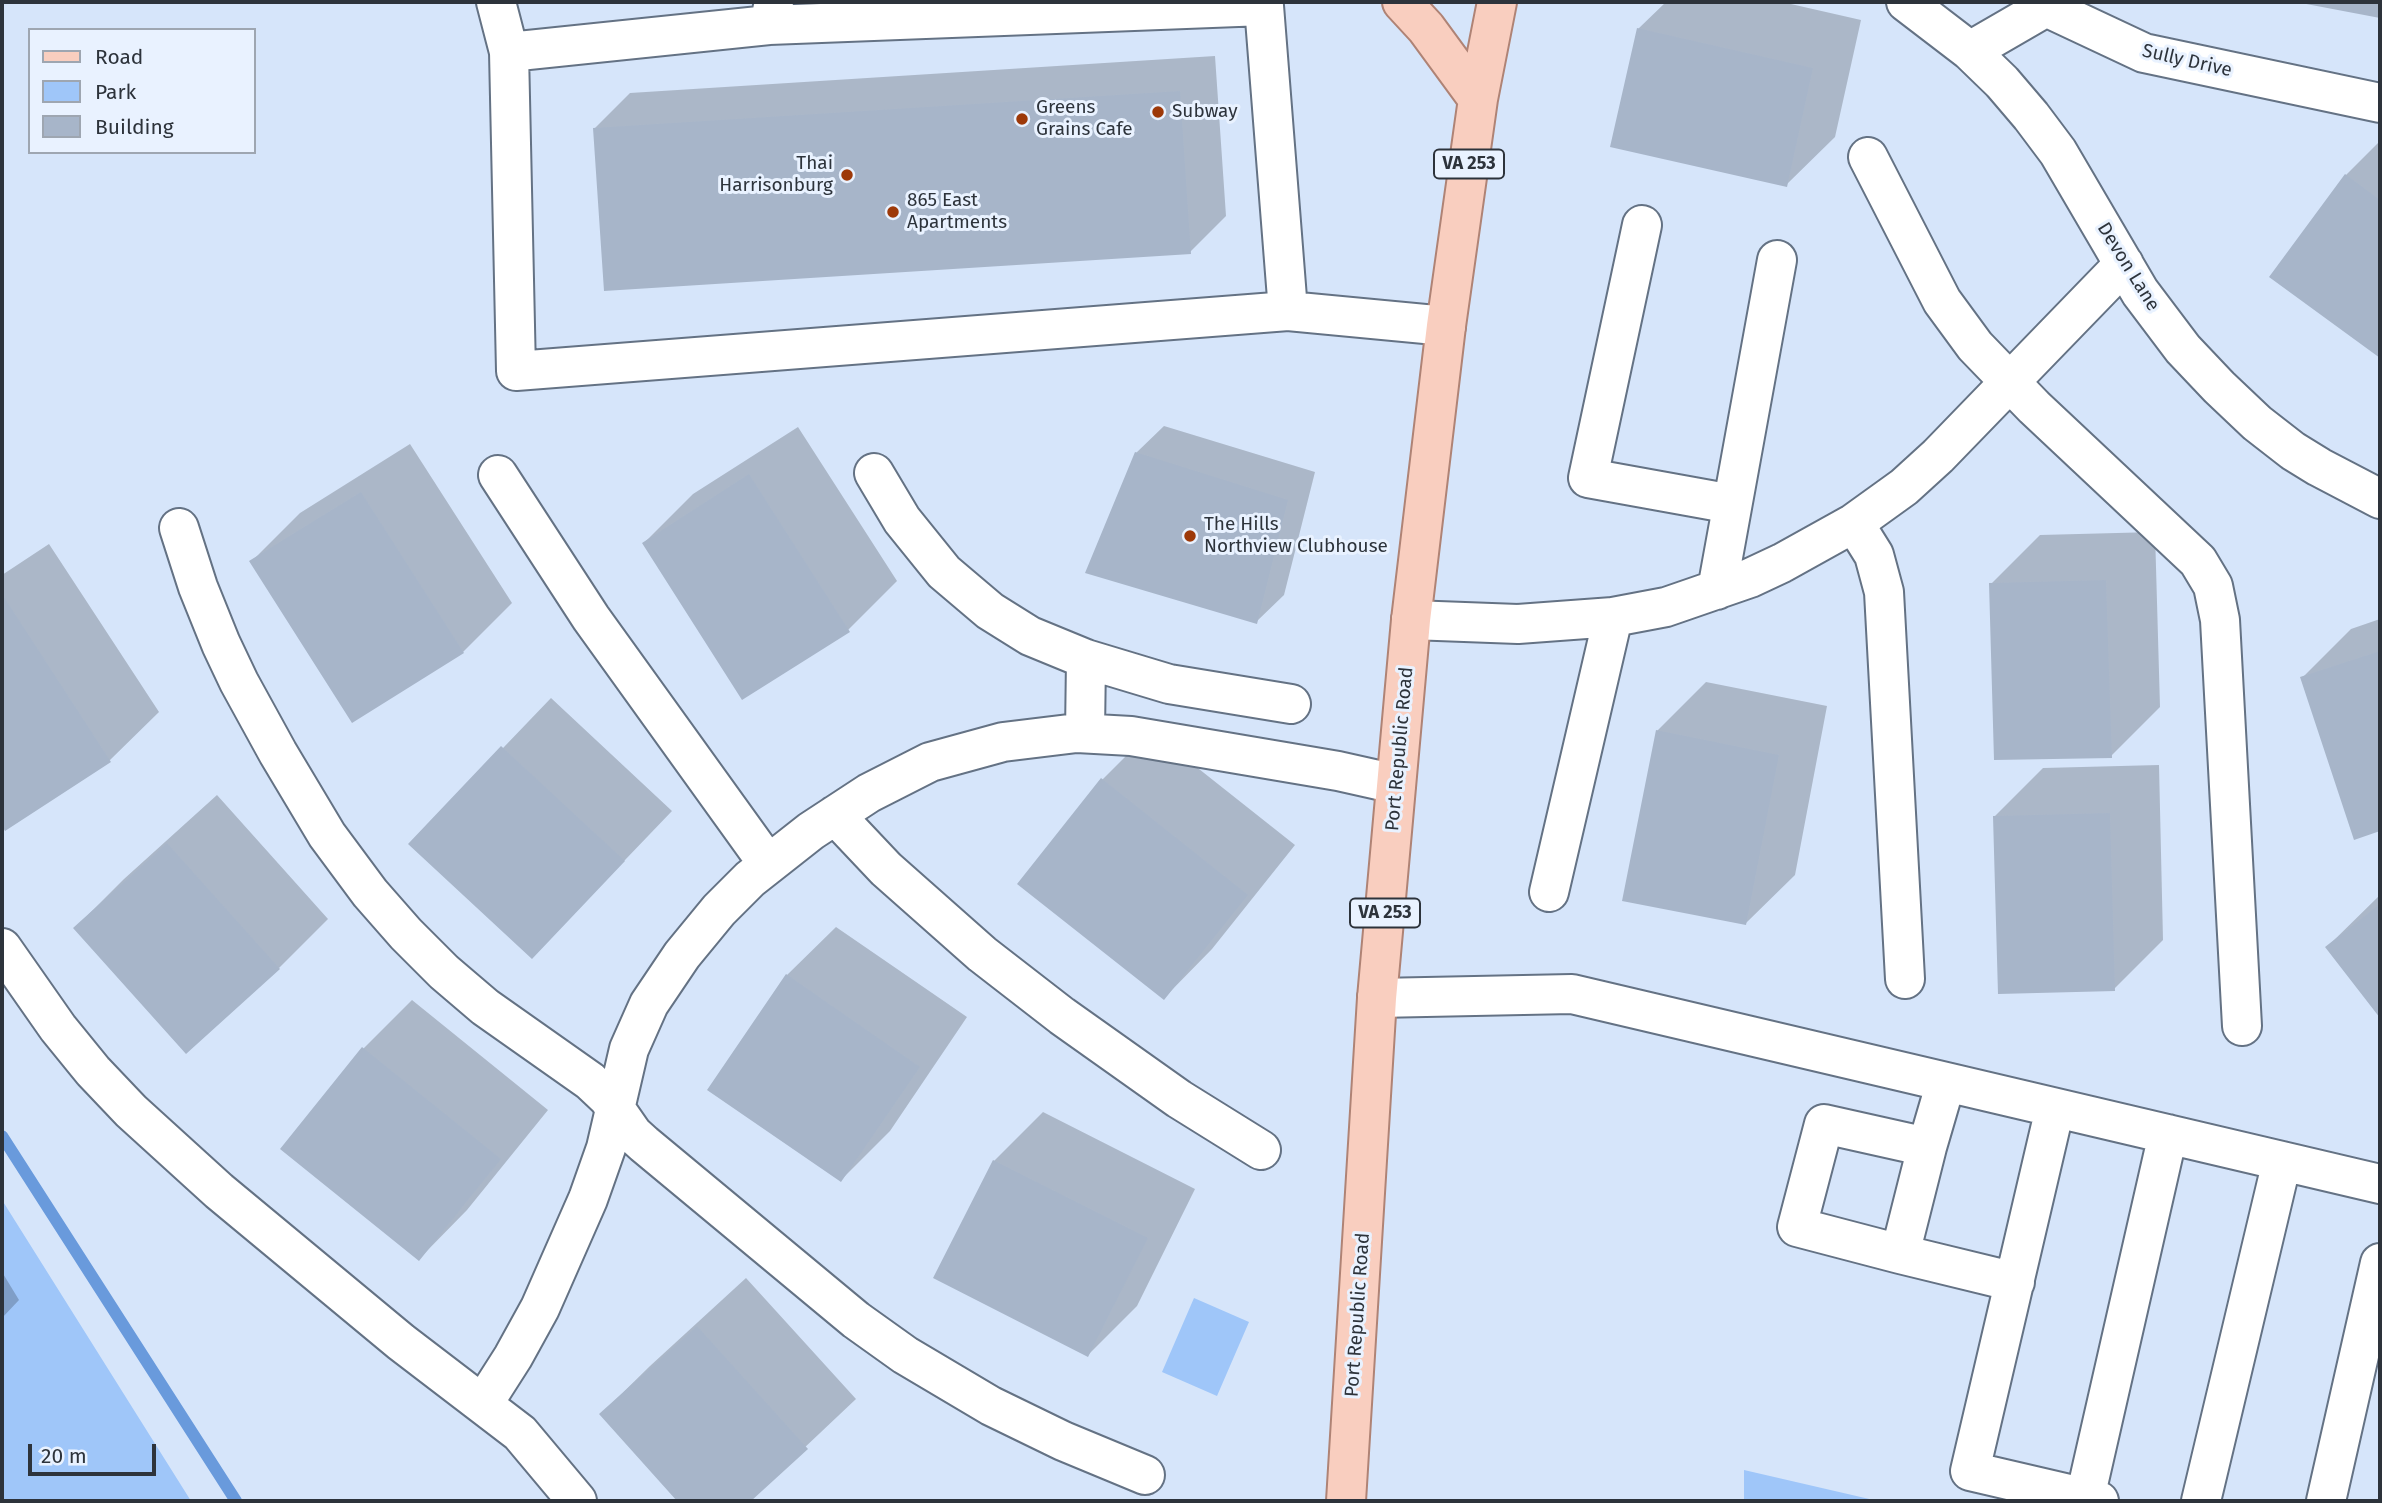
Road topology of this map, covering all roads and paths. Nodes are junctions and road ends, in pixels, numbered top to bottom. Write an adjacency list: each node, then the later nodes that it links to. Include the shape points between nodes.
1 (496, 2): 8 (street)
2 (1402, 2): 9 (main road)
3 (1497, 2): 9 (main road, Port Republic Road / VA 253)
4 (1906, 2): 7 (street, Devon Lane)
5 (2046, 5): 7 (street, Sully Drive); 10 (street, Sully Drive, via 2144,53)
6 (772, 13): 8 (street); 15 (street, via 1264,6)
7 (1970, 51): 14 (street, Devon Lane, via 2002,82 2058,152)
8 (509, 52): 15 (street, via 516,371)
9 (1478, 99): 16 (main road, Port Republic Road / VA 253)
10 (2380, 103)
11 (1868, 157): 17 (street, via 1942,301)
12 (1642, 225): 21 (street, via 1588,478)
13 (1777, 260): 21 (street)
14 (2124, 264): 17 (street); 20 (street, Devon Lane, via 2183,349 2244,411 2310,461)
15 (1289, 312): 16 (street)
16 (1446, 326): 26 (main road, Port Republic Road / VA 253)
17 (2009, 382): 22 (street, via 1904,487); 37 (street, via 2198,561 2213,586 2220,620)
18 (874, 473): 27 (street, via 918,541 971,596 1030,636)
19 (498, 475): 32 (street, via 591,618)
20 (2380, 499)
21 (1732, 504): 24 (street)
22 (1854, 523): 24 (street, via 1782,563); 35 (street, via 1874,555 1884,592)
23 (179, 528): 40 (street, via 221,644 257,718 327,835 370,893 405,934 471,996 590,1081)
24 (1717, 590): 25 (street, via 1666,607)
25 (1613, 617): 26 (street, via 1518,624); 33 (street)
26 (1412, 620): 30 (main road, Port Republic Road / VA 253)
27 (1086, 659): 28 (street, via 1169,684); 29 (street)
28 (1291, 704)
29 (1085, 733): 30 (street, via 1131,736); 31 (street, via 959,752 914,769)
30 (1396, 784): 36 (main road, Port Republic Road / VA 253)
31 (835, 815): 32 (street); 43 (street, via 886,869 982,954 1179,1099)
32 (768, 864): 40 (street, via 719,910 649,1004 629,1048)
33 (1549, 892)
34 (2, 948): 49 (street, via 58,1028 149,1128 401,1342)
35 (1905, 979)
36 (1377, 998): 38 (street, via 1572,994); 54 (main road, Port Republic Road / VA 253)
37 (2242, 1026)
38 (1946, 1082): 39 (street); 42 (street)
39 (2055, 1108): 41 (street); 48 (street)
40 (616, 1109): 49 (street, via 595,1182 544,1300); 50 (street, via 644,1144 856,1321 905,1356 992,1406)
41 (2168, 1134): 44 (street); 52 (street)
42 (1927, 1147): 46 (street); 46 (street, via 1824,1124 1797,1227)
43 (1261, 1150)
44 (2282, 1161): 45 (street); 55 (street)
45 (2380, 1184)
46 (1900, 1254): 48 (street)
47 (2380, 1263): 56 (street)
48 (2015, 1282): 51 (street)
49 (483, 1404): 53 (street, via 520,1433)
50 (1145, 1475)
51 (1966, 1486): 52 (street)
52 (2092, 1500)
53 (577, 1501)
54 (1346, 1501)
55 (2201, 1501)
56 (2326, 1501)

